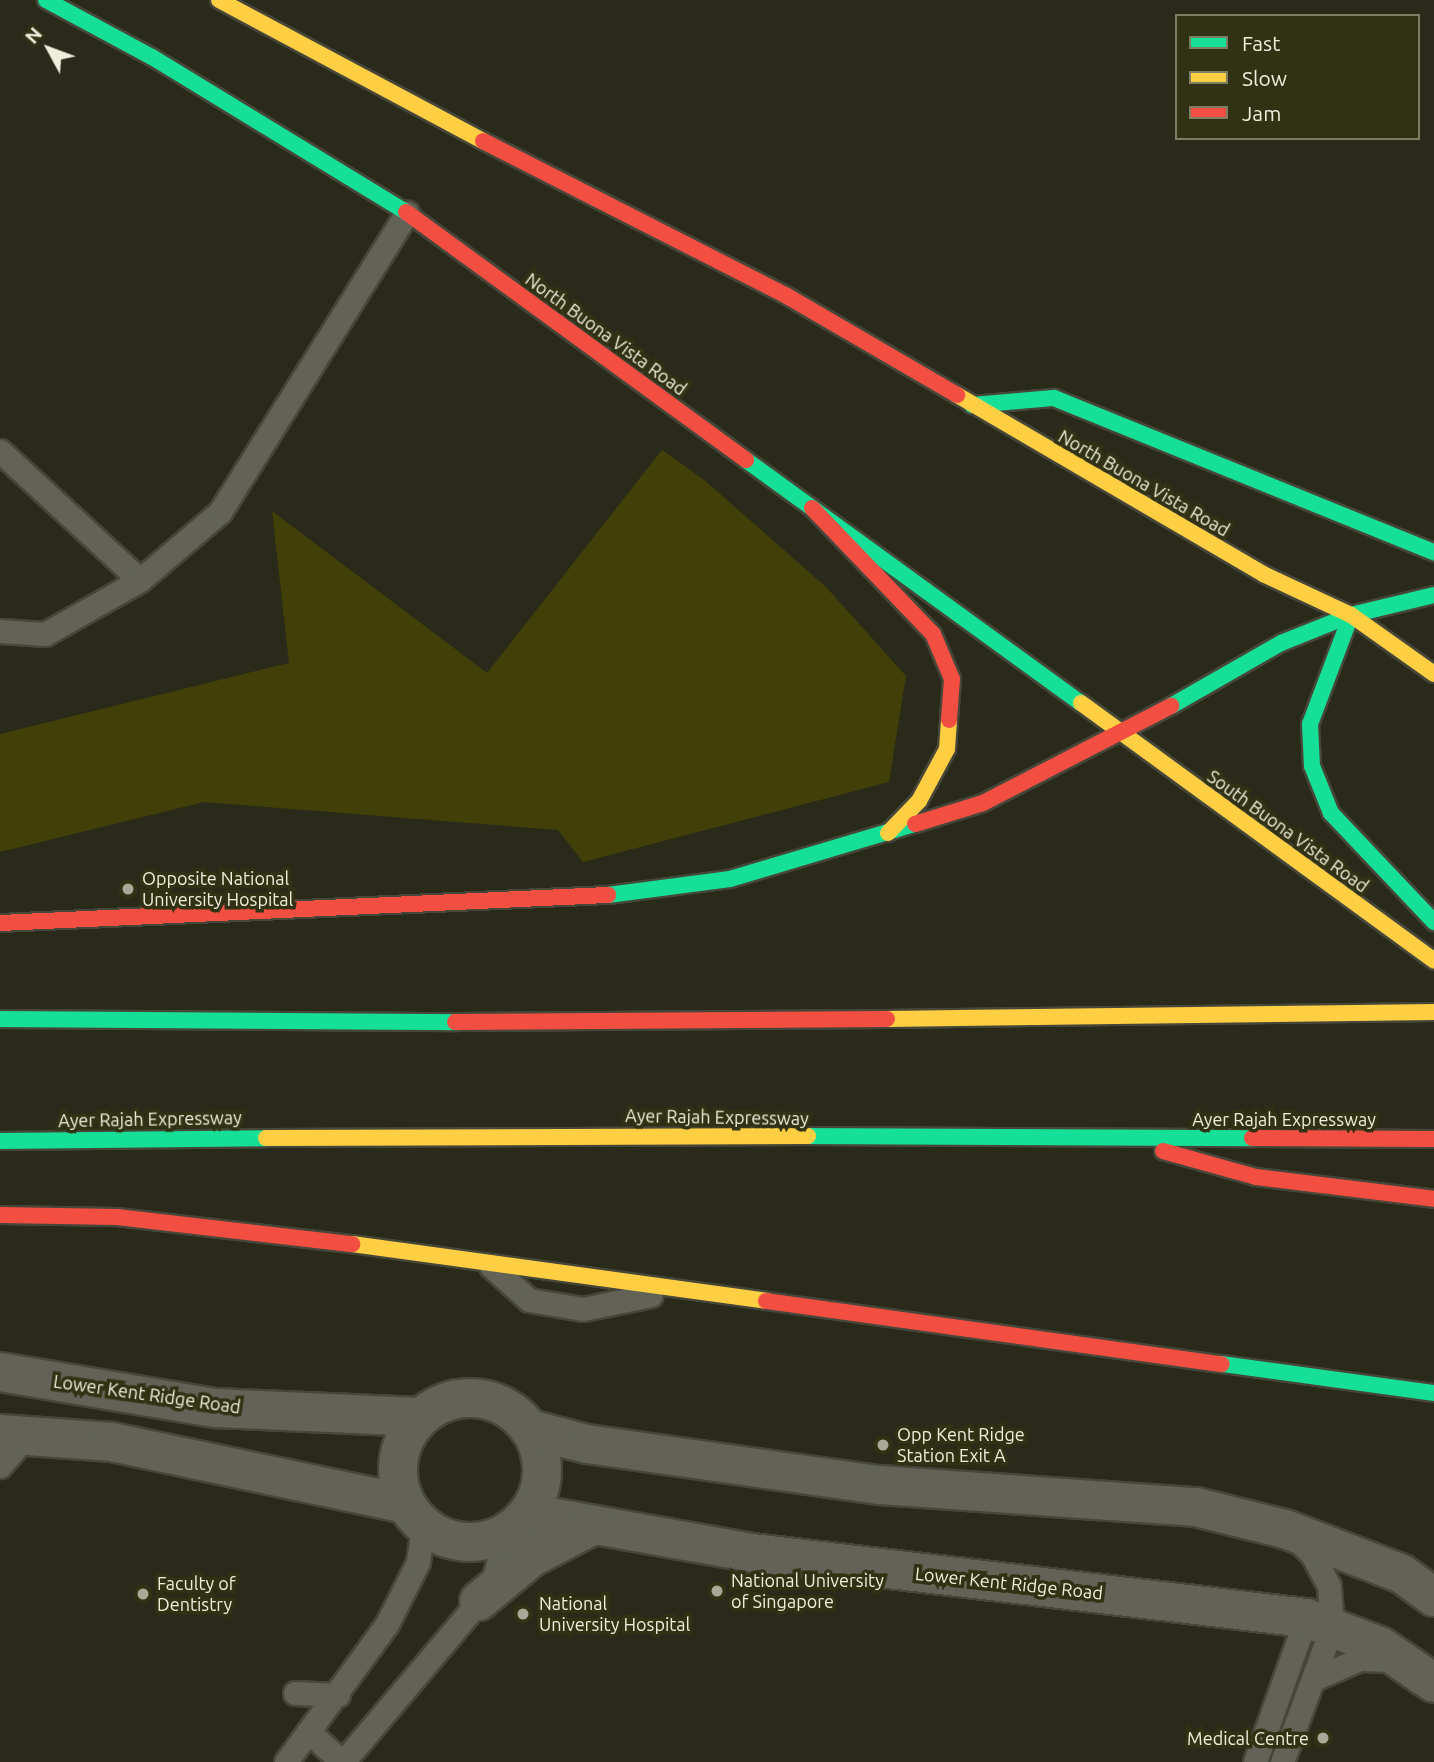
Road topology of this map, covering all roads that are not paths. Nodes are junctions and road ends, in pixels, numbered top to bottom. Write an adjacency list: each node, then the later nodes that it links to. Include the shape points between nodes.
1 (46, 0): 3 (main road, North Buona Vista Road, via 152,57)
2 (219, 0): 4 (main road, North Buona Vista Road, via 391,95 787,296)
3 (407, 213): 6 (main road, North Buona Vista Road); 8 (lane, via 220,512)
4 (972, 405): 7 (main road, via 1054,398); 10 (main road, North Buona Vista Road, via 1263,575)
5 (0, 451): 8 (lane)
6 (812, 508): 13 (main road, North Buona Vista Road); 14 (main road, via 933,634 952,680 947,749 919,801)
7 (1434, 552)
8 (140, 580): 11 (lane, via 45,635)
9 (1434, 595): 10 (main road)
10 (1351, 615): 12 (main road); 13 (main road, via 1281,643); 15 (main road, via 1310,724 1312,766 1331,813)
11 (0, 631)
12 (1434, 674)
13 (1120, 735): 14 (main road, via 983,803); 17 (main road, South Buona Vista Road)
14 (888, 833): 16 (main road, via 730,879 588,898)
15 (1434, 922)
16 (0, 923)
17 (1434, 960)
18 (1434, 1012): 19 (main road, via 570,1023)
19 (0, 1019)
20 (1434, 1139): 21 (main road, Ayer Rajah Expressway)
21 (1124, 1140): 22 (main road, Ayer Rajah Expressway, via 552,1135); 23 (main road, via 1256,1177)
22 (0, 1141)
23 (1434, 1199)
24 (0, 1215): 25 (main road, via 117,1217)
25 (488, 1262): 26 (main road); 26 (lane, via 529,1300 583,1309)
26 (678, 1289): 28 (main road)
27 (0, 1372): 29 (street, Lower Kent Ridge Road, via 216,1408)
28 (1434, 1393)
29 (420, 1417): 30 (street, via 441,1403 465,1398 490,1401 512,1411); 33 (street, via 402,1443 397,1474)
30 (529, 1429): 34 (street, via 542,1471); 36 (street, via 587,1444 867,1484 1169,1504)
31 (13, 1435): 32 (lane); 33 (street, Lower Kent Ridge Road, via 112,1442)
32 (0, 1466)
33 (414, 1516): 34 (street, Lower Kent Ridge Road, via 449,1541 479,1543); 44 (lane, via 418,1562 387,1624)
34 (518, 1523): 35 (street, Lower Kent Ridge Road); 38 (lane)
35 (594, 1525): 38 (street, via 532,1557); 39 (street, Lower Kent Ridge Road, via 753,1553)
36 (1285, 1529): 37 (street, via 1402,1574); 39 (lane, via 1312,1554 1329,1586)
37 (1434, 1597)
38 (479, 1601): 47 (lane)
39 (1319, 1622): 40 (street, Lower Kent Ridge Road, via 1380,1646); 41 (lane); 48 (lane)
40 (1402, 1661): 41 (lane, via 1360,1659); 42 (street, Lower Kent Ridge Road)
41 (1314, 1679): 49 (lane)
42 (1434, 1683)
43 (295, 1693): 44 (lane)
44 (338, 1695): 45 (lane)
45 (310, 1734): 46 (lane); 47 (lane)
46 (286, 1762)
47 (342, 1762)
48 (1255, 1762)
49 (1282, 1762)

